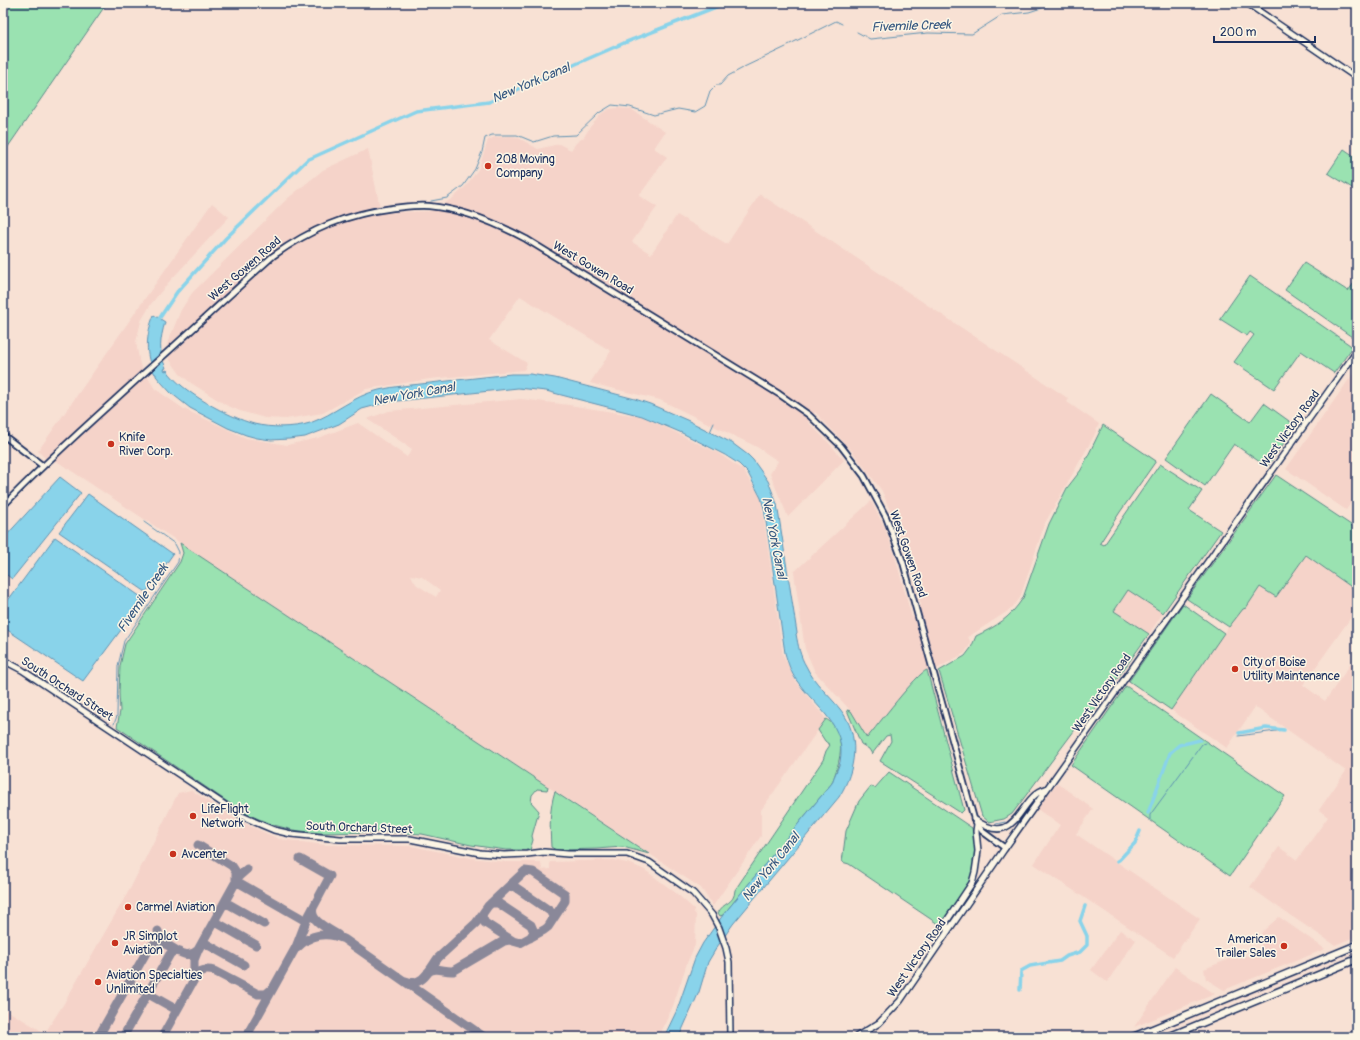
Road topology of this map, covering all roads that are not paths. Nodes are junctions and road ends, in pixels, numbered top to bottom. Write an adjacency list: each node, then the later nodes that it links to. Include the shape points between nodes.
1 (1247, 3): 2 (main road)
2 (1357, 78)
3 (1357, 351): 8 (main road, West Victory Road)
4 (3, 435): 5 (street)
5 (43, 466): 6 (street, West Gowen Road); 9 (street, West Gowen Road, via 273,256 313,230 357,214 428,206 485,220 526,240 779,394 809,415 852,459 886,517 903,562)
6 (4, 506)
7 (3, 660): 15 (main road, South Orchard Street, via 22,670 242,816 274,830 317,838 410,839 480,853 504,855 544,852 627,854 649,862 688,888 698,898 715,920 723,937 730,969)
8 (1046, 789): 9 (main road, via 1033,796 1017,818 1008,825 997,828 985,825); 11 (main road, West Victory Road)
9 (974, 818): 10 (street, West Gowen Road)
10 (977, 824): 11 (street, West Gowen Road, via 986,835); 12 (main road, via 978,851 972,883 946,922)
11 (1005, 848): 12 (main road, West Victory Road)
12 (947, 933): 16 (main road, West Victory Road, via 900,1002 879,1023)
13 (1357, 945): 17 (highway)
14 (1357, 959): 18 (highway)
15 (730, 1037)
16 (856, 1037)
17 (1133, 1037)
18 (1168, 1037)

